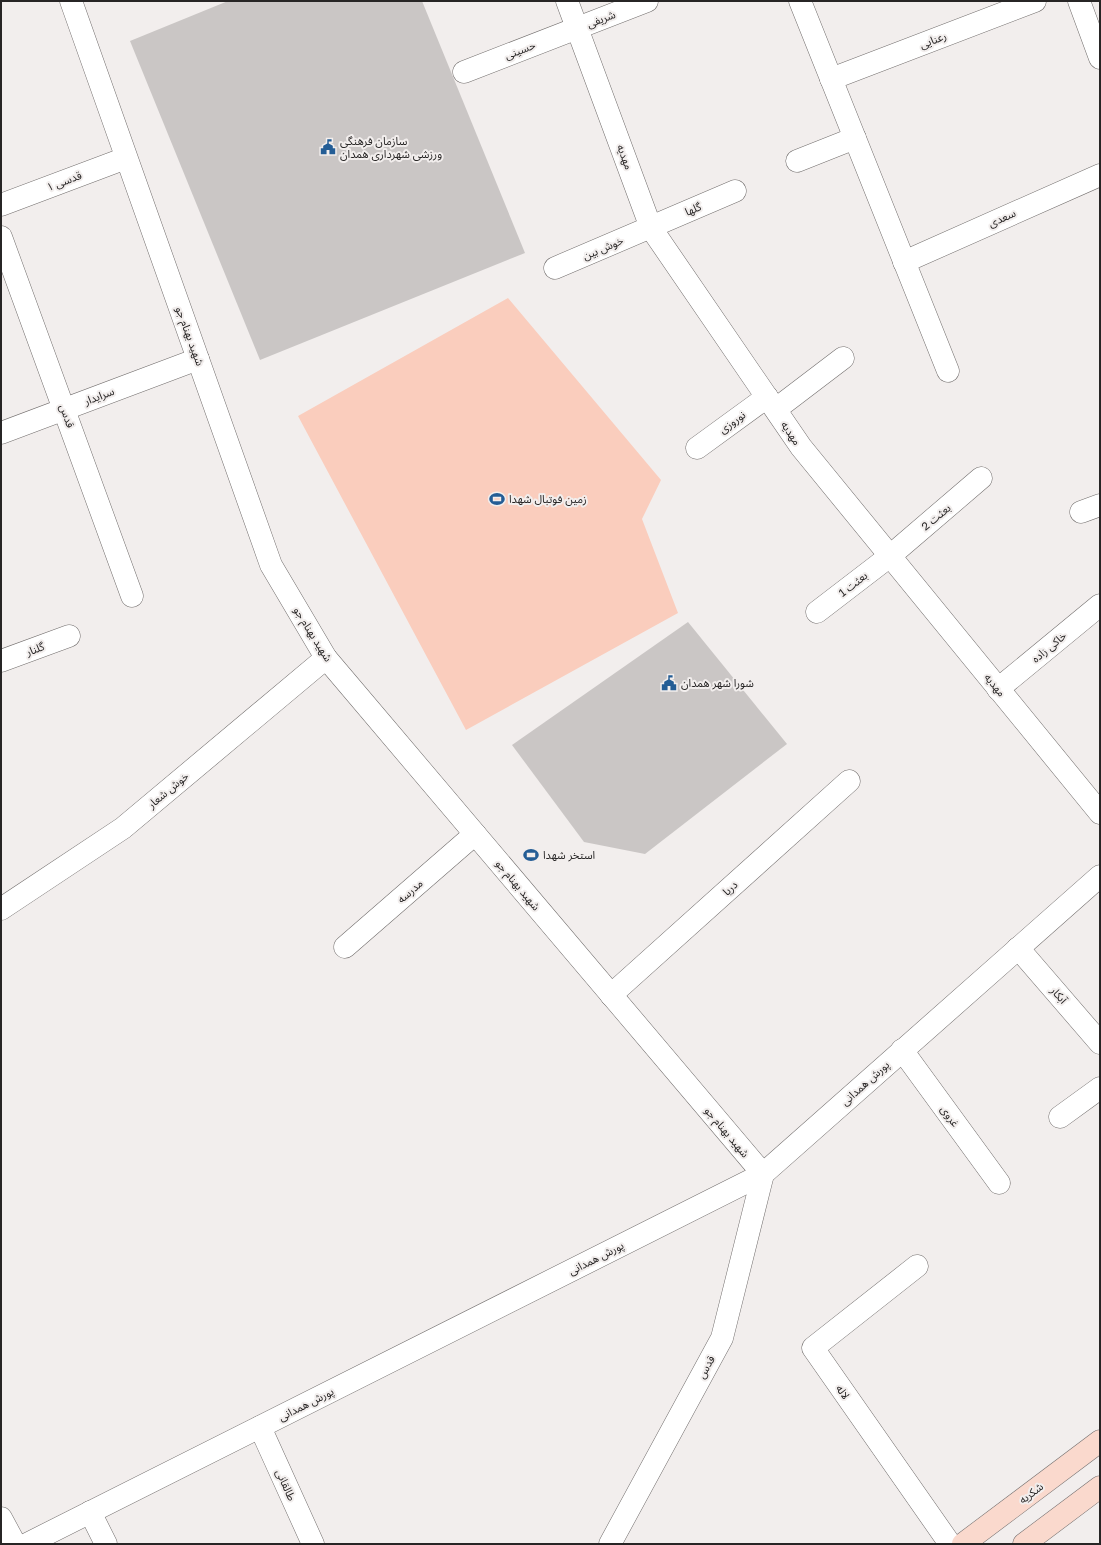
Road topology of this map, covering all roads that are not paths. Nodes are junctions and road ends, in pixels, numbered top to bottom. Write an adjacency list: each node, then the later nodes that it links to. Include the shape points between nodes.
1 (71, 1): 12 (street, شهید بهنام جو)
2 (567, 1): 7 (street, مهدیه)
3 (647, 1): 7 (street, شریفی)
4 (800, 1): 10 (street)
5 (1035, 1): 10 (street, رعنایی)
6 (1079, 1): 8 (street)
7 (577, 28): 9 (street, حسینی); 17 (street, مهدیه)
8 (1100, 58)
9 (464, 72)
10 (831, 79): 11 (street)
11 (855, 138): 13 (street); 19 (street)
12 (126, 158): 16 (street, قدسی ۱); 22 (street, شهید بهنام جو)
13 (797, 161)
14 (1100, 175): 19 (street, سعدی)
15 (736, 191): 17 (street, گلها)
16 (1, 205)
17 (651, 228): 20 (street, خوش بین); 24 (street, مهدیه)
18 (1, 237): 25 (street, قدس)
19 (904, 262): 23 (street)
20 (555, 268)
21 (843, 358): 24 (street, نوروزی)
22 (198, 359): 25 (street, سرایدار); 34 (street, شهید بهنام جو, via 271,565)
23 (948, 372)
24 (771, 403): 27 (street, نوروزی); 29 (street, مهدیه, via 801,447)
25 (64, 410): 26 (street, سرایدار); 30 (street, قدس)
26 (1, 433)
27 (697, 448)
28 (982, 478): 29 (street, بعثت 2)
29 (890, 556): 32 (street, بعثت 1); 36 (street, مهدیه)
30 (132, 596)
31 (1100, 605): 36 (street, خاکی زاده)
32 (817, 612)
33 (68, 636): 35 (street, گلنار)
34 (326, 658): 39 (street, شهید بهنام جو); 41 (street, خوش شعار, via 123,828)
35 (1, 662)
36 (998, 689): 38 (street, مهدیه)
37 (849, 781): 44 (street, دریا)
38 (1100, 814)
39 (475, 834): 42 (street, مدرسه); 44 (street, شهید بهنام جو)
40 (1100, 876): 43 (street, پورش همدانی)
41 (1, 909)
42 (345, 947)
43 (1018, 948): 45 (street, آبکار); 46 (street, پورش همدانی)
44 (611, 995): 49 (street, شهید بهنام جو)
45 (1100, 1043)
46 (902, 1050): 49 (street, پورش همدانی); 50 (street, غروی)
47 (1100, 1088): 48 (street)
48 (1060, 1117)
49 (763, 1174): 52 (street, پورش همدانی); 61 (street, قدس, via 722,1338)
50 (999, 1183)
51 (917, 1266): 62 (street, لاله, via 813,1348)
52 (260, 1427): 55 (street, پورش همدانی); 60 (street, طالقانی)
53 (1100, 1441): 63 (main road, شکریه)
54 (1100, 1487): 64 (main road)
55 (90, 1512): 58 (street, پورش همدانی); 59 (street)
56 (1, 1518): 57 (street)
57 (15, 1544)
58 (27, 1544)
59 (106, 1544)
60 (313, 1544)
61 (610, 1544)
62 (950, 1544)
63 (963, 1544)
64 (1024, 1544)

